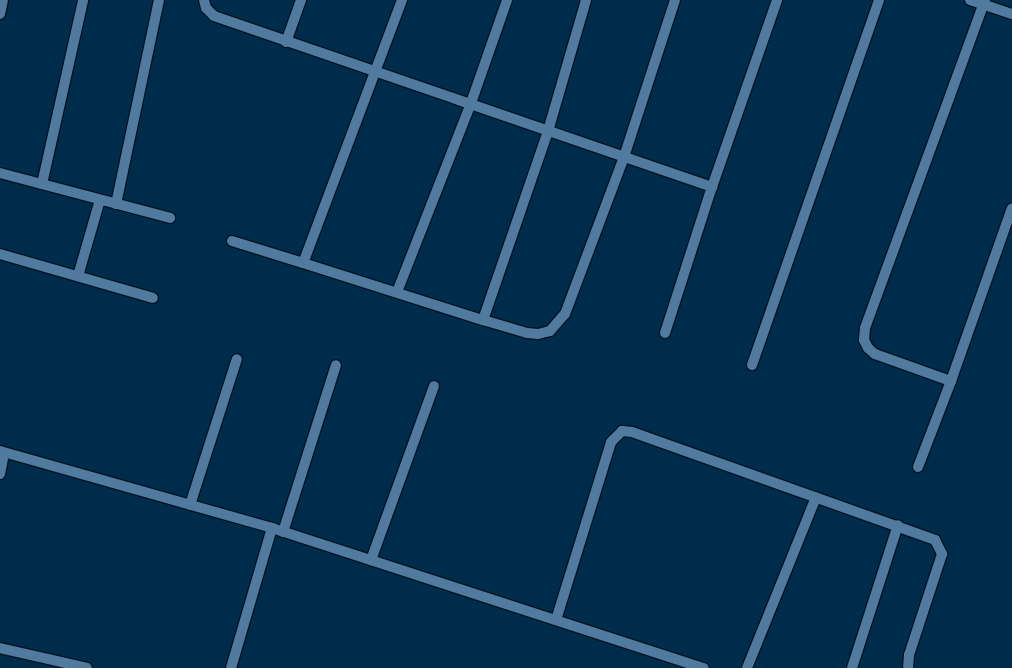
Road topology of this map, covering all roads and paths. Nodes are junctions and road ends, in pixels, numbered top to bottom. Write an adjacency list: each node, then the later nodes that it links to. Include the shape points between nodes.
1 (3, 0): 14 (street)
2 (83, 0): 22 (street)
3 (159, 0): 25 (street)
4 (204, 0): 16 (street, via 206,8 214,16)
5 (301, 0): 16 (street)
6 (402, 0): 17 (street)
7 (507, 0): 18 (street)
8 (586, 0): 19 (street)
9 (675, 0): 20 (street)
10 (776, 0): 23 (street)
11 (879, 0): 38 (street)
12 (970, 0): 13 (street)
13 (984, 2): 15 (street); 39 (street, via 865,328 864,340 875,354)
14 (0, 14)
15 (1012, 14)
16 (286, 42): 17 (street)
17 (377, 72): 18 (street); 30 (street)
18 (470, 103): 19 (street); 32 (street)
19 (548, 131): 20 (street); 34 (street)
20 (624, 157): 23 (street); 34 (street, via 565,314 558,323 550,331 538,334)
21 (0, 173): 22 (street)
22 (42, 184): 24 (street)
23 (712, 187): 35 (street)
24 (100, 200): 25 (street); 31 (street)
25 (116, 204): 27 (street)
26 (1012, 208): 39 (street)
27 (170, 218)
28 (232, 241): 30 (street)
29 (0, 254): 31 (street)
30 (303, 263): 32 (street)
31 (78, 276): 33 (street)
32 (397, 292): 34 (street)
33 (153, 298)
34 (483, 320)
35 (665, 332)
36 (237, 359): 45 (street)
37 (336, 365): 48 (street)
38 (752, 365)
39 (952, 380): 42 (street)
40 (434, 386): 49 (street)
41 (2, 452): 43 (street); 45 (street)
42 (918, 468)
43 (0, 474)
44 (816, 497): 46 (street); 50 (street, via 632,432 622,431 611,442); 56 (street)
45 (190, 505): 47 (street)
46 (898, 525): 57 (street); 58 (street, via 935,540 942,554 909,655)
47 (272, 528): 48 (street); 54 (street)
48 (283, 532): 49 (street)
49 (371, 560): 50 (street)
50 (556, 620): 55 (street)
51 (0, 648): 52 (street)
52 (57, 664): 53 (street)
53 (87, 668)
54 (231, 668)
55 (704, 668)
56 (747, 668)
57 (852, 668)
58 (908, 668)

